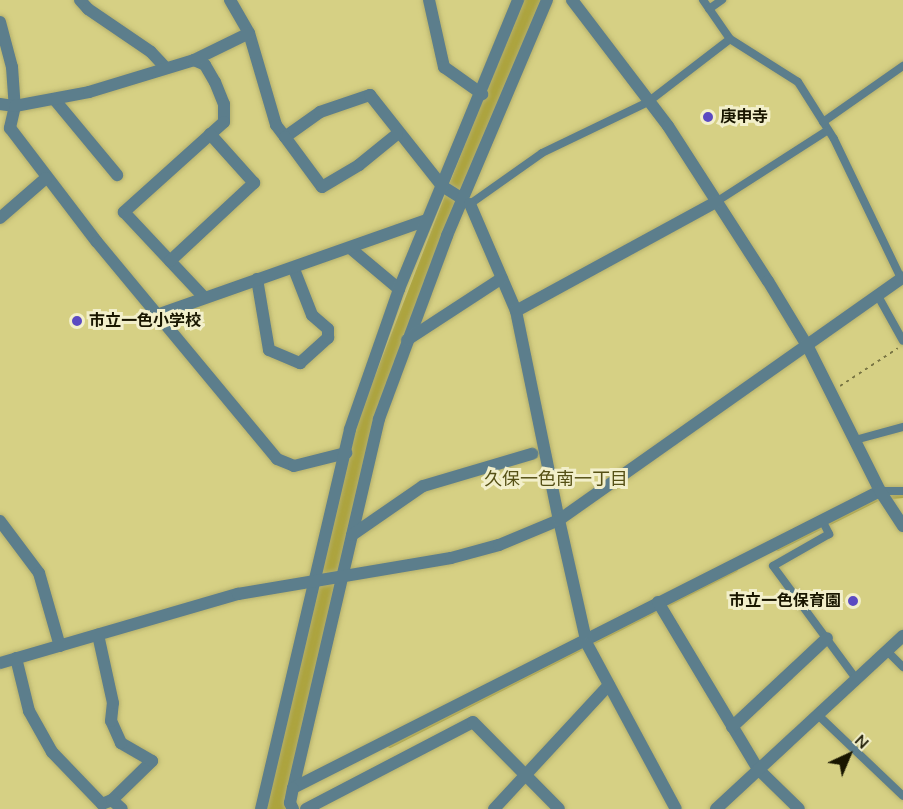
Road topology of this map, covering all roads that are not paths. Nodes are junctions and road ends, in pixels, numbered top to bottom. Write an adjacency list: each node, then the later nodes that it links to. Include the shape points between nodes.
1 (80, 0): 15 (street, via 151,52)
2 (230, 0): 11 (street)
3 (429, 0): 16 (street, via 444,68)
4 (519, 0): 16 (street)
5 (547, 0): 28 (street)
6 (572, 0): 18 (street)
7 (702, 0): 9 (lane)
8 (722, 0): 9 (lane)
9 (709, 9): 12 (lane)
10 (0, 22): 20 (street, via 12,67)
11 (249, 33): 13 (street); 24 (street, via 276,125)
12 (730, 39): 18 (lane); 21 (lane, via 798,82)
13 (194, 60): 15 (street); 22 (street, via 205,64 224,104 224,122)
14 (903, 66): 21 (lane)
15 (166, 68): 17 (street)
16 (482, 94): 27 (street)
17 (54, 99): 20 (street); 25 (street)
18 (648, 102): 28 (lane, via 542,153); 29 (street)
19 (0, 104): 20 (street)
20 (15, 106): 26 (street, via 10,128)
21 (826, 126): 29 (lane); 36 (lane)
22 (210, 134): 33 (street, via 254,183); 33 (street, via 124,212)
23 (397, 134): 24 (street, via 370,95 313,116); 24 (street, via 359,165 322,187); 27 (street)
24 (285, 137)
25 (117, 175)
26 (46, 178): 30 (street); 42 (street)
27 (446, 189): 28 (street); 31 (street)
28 (466, 202): 35 (street); 43 (street)
29 (716, 202): 41 (street); 45 (street)
30 (0, 218)
31 (427, 220): 32 (street); 38 (street)
32 (350, 248): 34 (street); 38 (street)
33 (170, 261): 39 (street)
34 (294, 269): 37 (street); 37 (street, via 312,315 328,329 328,338 300,363 269,350)
35 (502, 278): 41 (street); 43 (street)
36 (902, 278): 40 (street)
37 (257, 279): 39 (street)
38 (399, 289): 48 (street)
39 (203, 296): 42 (street)
40 (878, 296): 44 (lane); 45 (street)
41 (516, 310): 52 (street)
42 (157, 315): 48 (street, via 284,465)
43 (407, 340): 56 (street, via 376,428)
44 (903, 343)
45 (807, 348): 47 (street); 52 (street)
46 (903, 427): 47 (lane)
47 (855, 440): 50 (street)
48 (345, 453): 58 (street)
49 (532, 454): 56 (street, via 423,486)
50 (880, 491): 51 (lane); 53 (street); 55 (street)
51 (903, 492)
52 (559, 520): 57 (street, via 475,552 410,567); 63 (street)
53 (822, 520): 59 (street); 62 (lane, via 829,534 773,566)
54 (0, 521): 64 (street, via 39,573)
55 (903, 526)
56 (352, 535): 57 (street)
57 (343, 575): 58 (street); 76 (street)
58 (316, 580): 60 (street, via 238,594); 80 (street)
59 (658, 602): 63 (street); 72 (street)
60 (98, 634): 64 (street); 77 (street, via 113,703 111,721 121,743 152,761)
61 (903, 636): 65 (street)
62 (826, 638): 69 (lane); 72 (street)
63 (586, 640): 70 (street); 76 (street)
64 (60, 646): 66 (street)
65 (887, 651): 68 (lane); 69 (street)
66 (16, 658): 67 (street); 77 (street, via 29,711 52,752 102,804)
67 (0, 663)
68 (903, 667)
69 (857, 680): 71 (street)
70 (609, 685): 74 (street); 83 (street)
71 (818, 715): 73 (street); 75 (lane)
72 (732, 727): 73 (street)
73 (758, 769): 84 (street); 85 (street)
74 (526, 777): 78 (street, via 473,722); 81 (street); 82 (street)
75 (903, 796)
76 (292, 798)
77 (113, 804): 79 (street)
78 (309, 808)
79 (122, 809)
80 (261, 809)
81 (494, 809)
82 (559, 809)
83 (676, 809)
84 (716, 809)
85 (799, 809)

